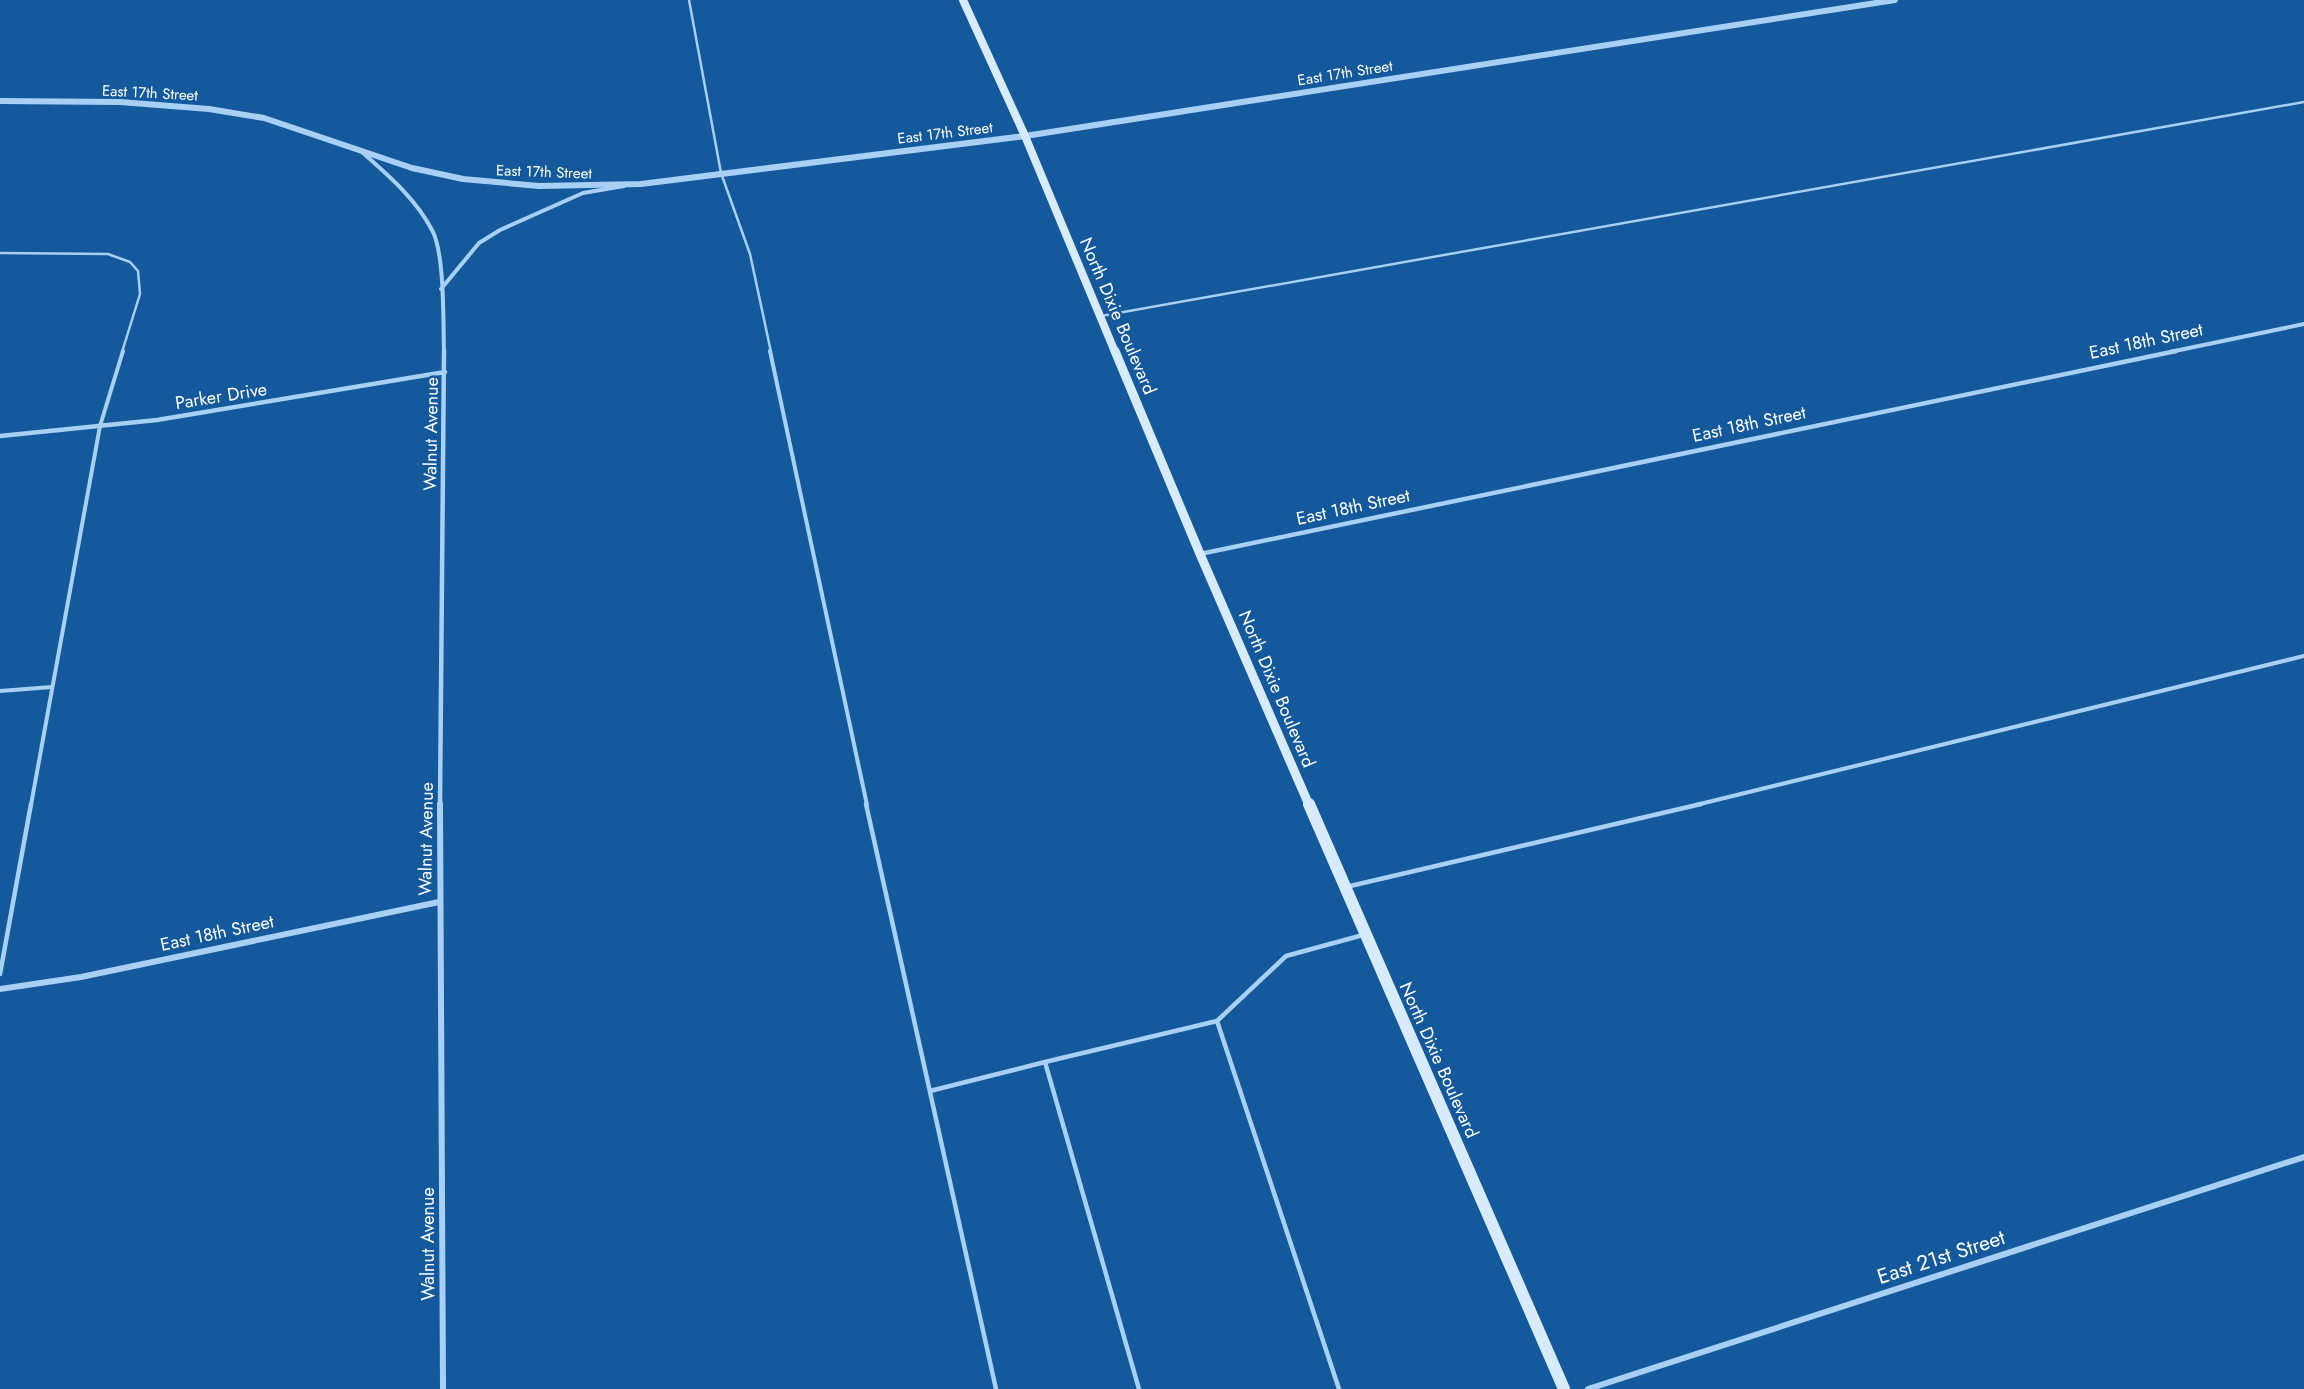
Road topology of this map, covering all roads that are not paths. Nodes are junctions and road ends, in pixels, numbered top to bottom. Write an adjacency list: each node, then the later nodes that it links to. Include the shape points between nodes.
1 (689, 0): 8 (lane)
2 (962, 0): 6 (main road, North Dixie Boulevard)
3 (1894, 0): 6 (street, East 17th Street)
4 (0, 101): 7 (street, East 17th Street, via 193,106 279,122)
5 (2304, 102): 12 (lane)
6 (1025, 136): 8 (street, East 17th Street); 12 (main road, North Dixie Boulevard)
7 (357, 148): 9 (street, East 17th Street, via 437,174 482,181 577,188); 11 (street, Walnut Avenue, via 394,180 433,232 439,252)
8 (722, 174): 9 (street, East 17th Street); 28 (lane, via 750,254)
9 (641, 184): 11 (street, via 583,194 515,222 480,243)
10 (0, 253): 15 (lane, via 108,254 121,257 138,270 140,294)
11 (441, 289): 14 (street, Walnut Avenue)
12 (1101, 316): 17 (main road, North Dixie Boulevard)
13 (2304, 324): 17 (street, East 18th Street)
14 (445, 372): 15 (street, Parker Drive, via 166,419); 22 (street, Walnut Avenue)
15 (100, 426): 16 (street, Parker Drive); 19 (lane)
16 (0, 436)
17 (1200, 554): 21 (main road, North Dixie Boulevard)
18 (2304, 656): 21 (lane, via 1844,770)
19 (52, 687): 20 (lane); 24 (lane)
20 (0, 691)
21 (1345, 887): 23 (main road, North Dixie Boulevard)
22 (440, 902): 25 (street, East 18th Street, via 81,977); 30 (street, Walnut Avenue)
23 (1365, 934): 26 (lane, via 1286,956); 34 (main road, North Dixie Boulevard)
24 (0, 974)
25 (0, 989)
26 (1217, 1021): 27 (lane); 33 (lane)
27 (1045, 1062): 28 (lane); 32 (lane)
28 (930, 1091): 31 (lane)
29 (2304, 1157): 35 (street, East 21st Street)
30 (443, 1389)
31 (996, 1389)
32 (1139, 1389)
33 (1339, 1389)
34 (1564, 1389)
35 (1588, 1389)

